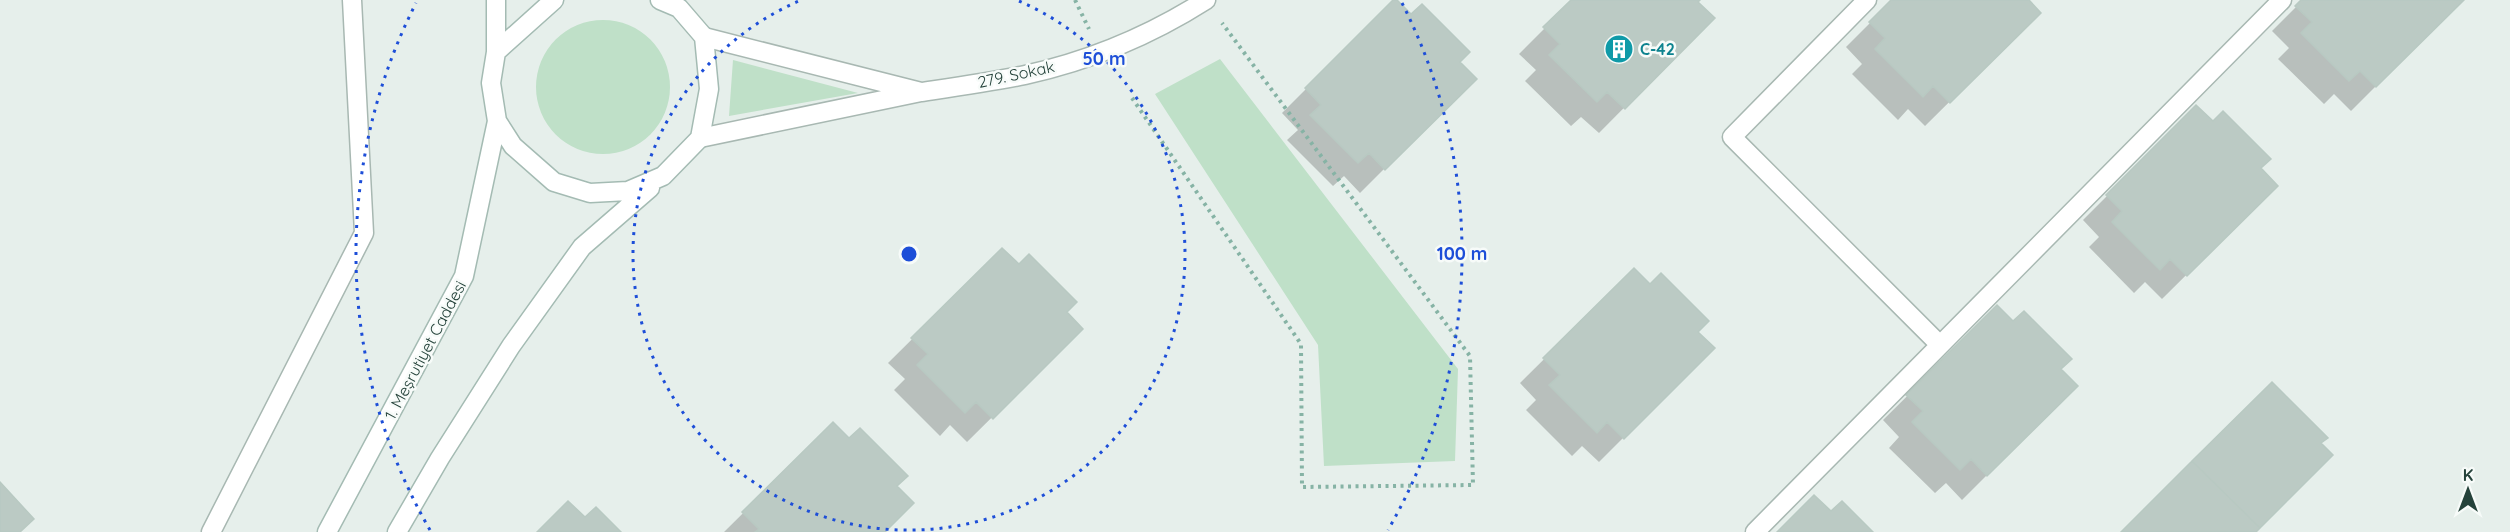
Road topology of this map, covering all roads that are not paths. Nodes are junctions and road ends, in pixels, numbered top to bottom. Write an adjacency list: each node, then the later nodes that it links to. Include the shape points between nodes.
1 (352, 0): 16 (street, via 364,233)
2 (496, 0): 10 (street)
3 (554, 0): 10 (street)
4 (660, 0): 8 (street)
5 (1205, 0): 11 (street, 279. Sokak, via 1166,25 1102,52 1026,75)
6 (1867, 0): 15 (street, via 1732,137)
7 (2282, 0): 15 (street)
8 (675, 4): 9 (street)
9 (704, 37): 11 (street, 279. Sokak); 13 (street, via 710,89)
10 (496, 52): 12 (street, via 491,83)
11 (921, 92): 13 (street, 279. Sokak)
12 (496, 121): 14 (street, via 513,146 554,182 590,193 628,191); 17 (street, 1. Meşrutiyet Caddesi, via 464,276)
13 (700, 138): 14 (street)
14 (663, 176): 18 (street, via 582,247 511,346)
15 (1940, 345): 19 (street)
16 (211, 532)
17 (327, 532)
18 (397, 532)
19 (1755, 532)

